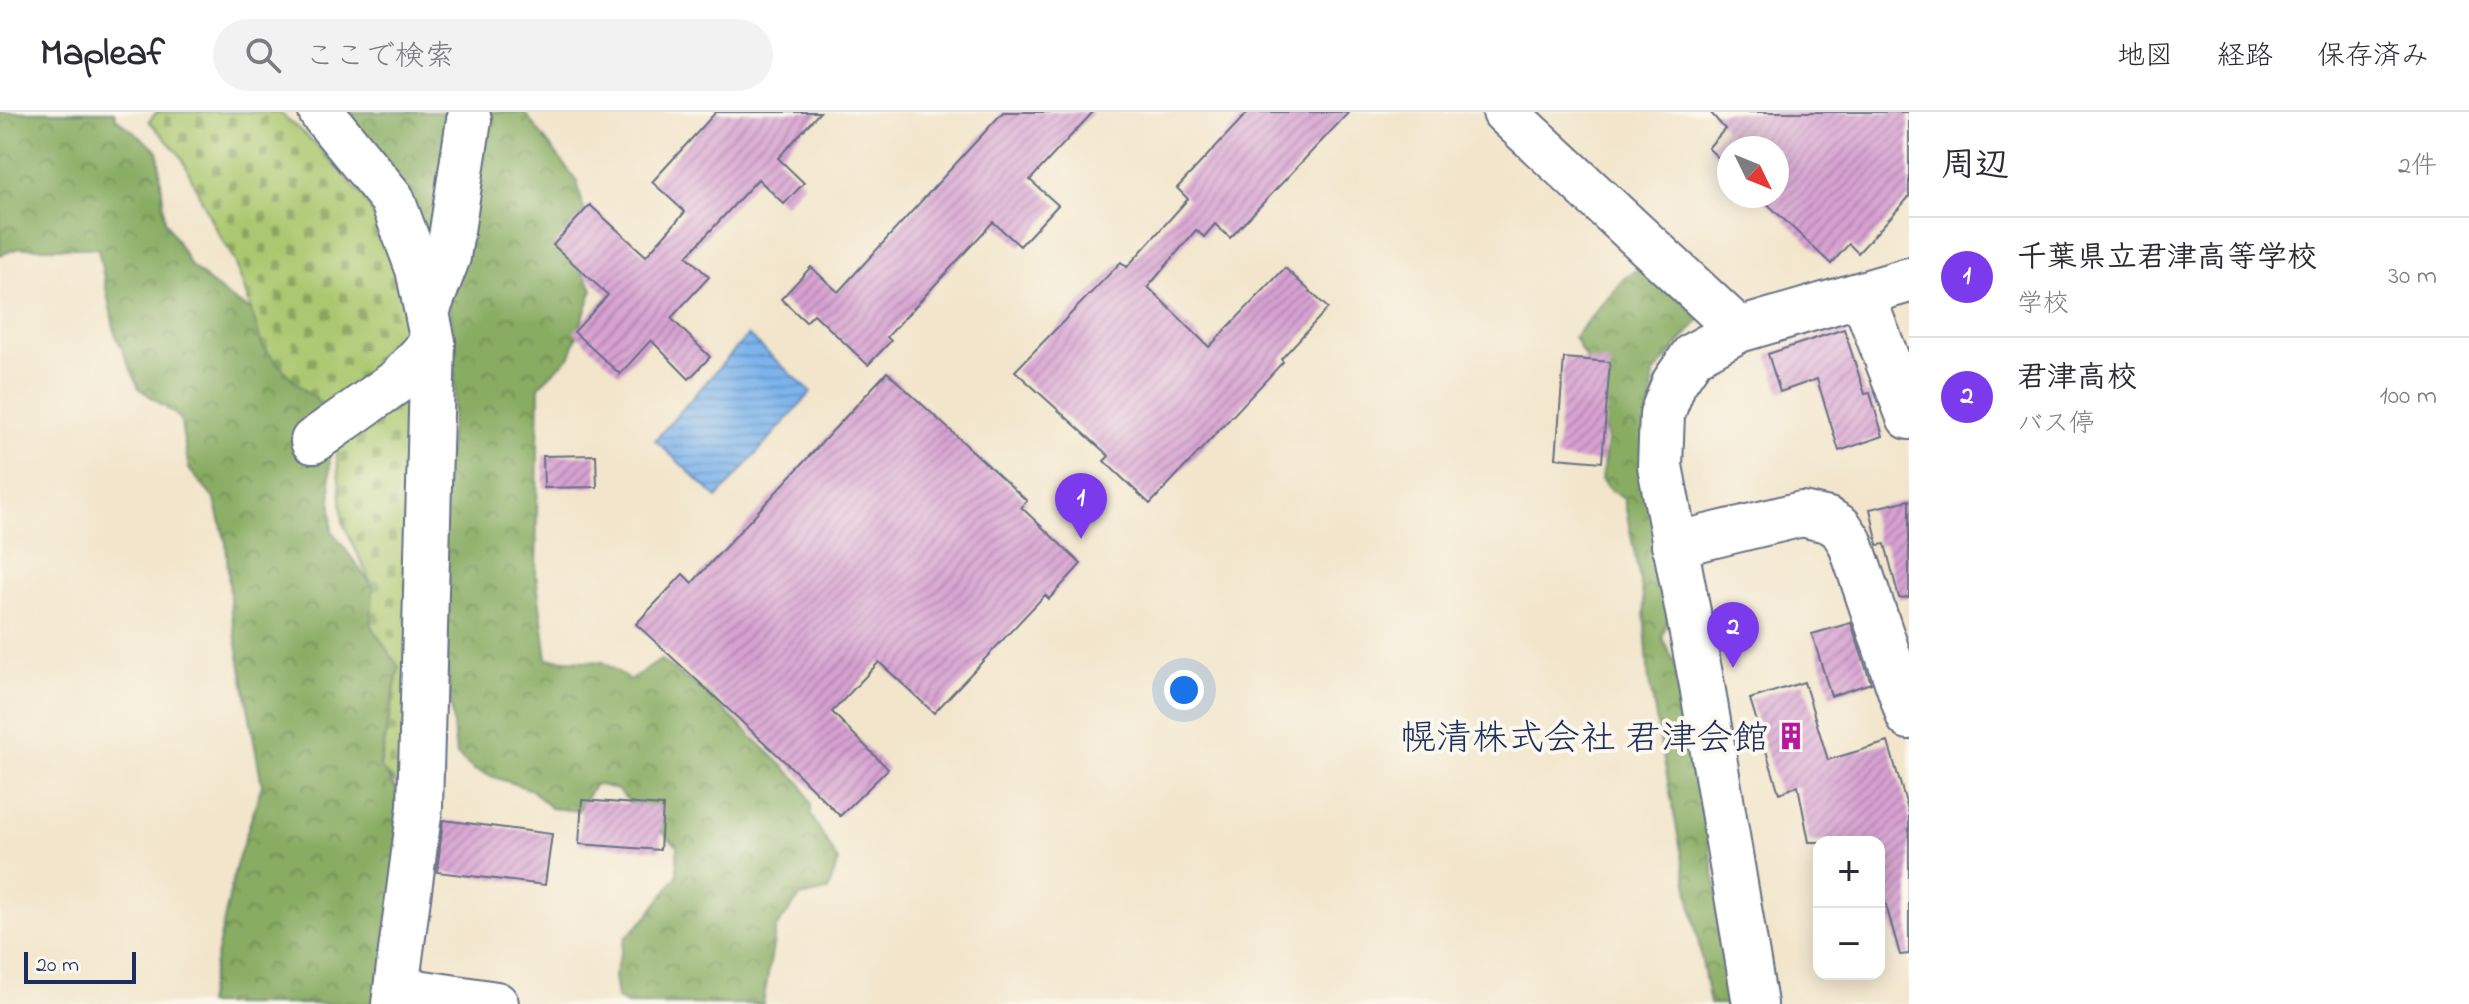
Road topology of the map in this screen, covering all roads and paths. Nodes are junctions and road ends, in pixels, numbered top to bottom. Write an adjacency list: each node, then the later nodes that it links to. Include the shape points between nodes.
1 (321, 112): 6 (street, via 392,199 418,269)
2 (1505, 112): 7 (street)
3 (469, 120): 6 (street, via 448,257)
4 (1909, 280): 5 (street)
5 (1862, 294): 7 (street); 8 (street)
6 (430, 327): 9 (street, via 399,380); 12 (street, via 420,807)
7 (1739, 330): 10 (street, via 1693,355 1662,414 1660,466)
8 (1909, 417)
9 (313, 441)
10 (1674, 545): 11 (street, via 1802,514 1840,527 1850,542); 14 (street)
11 (1909, 717)
12 (396, 996): 13 (street)
13 (496, 1004)
14 (1755, 1004)

